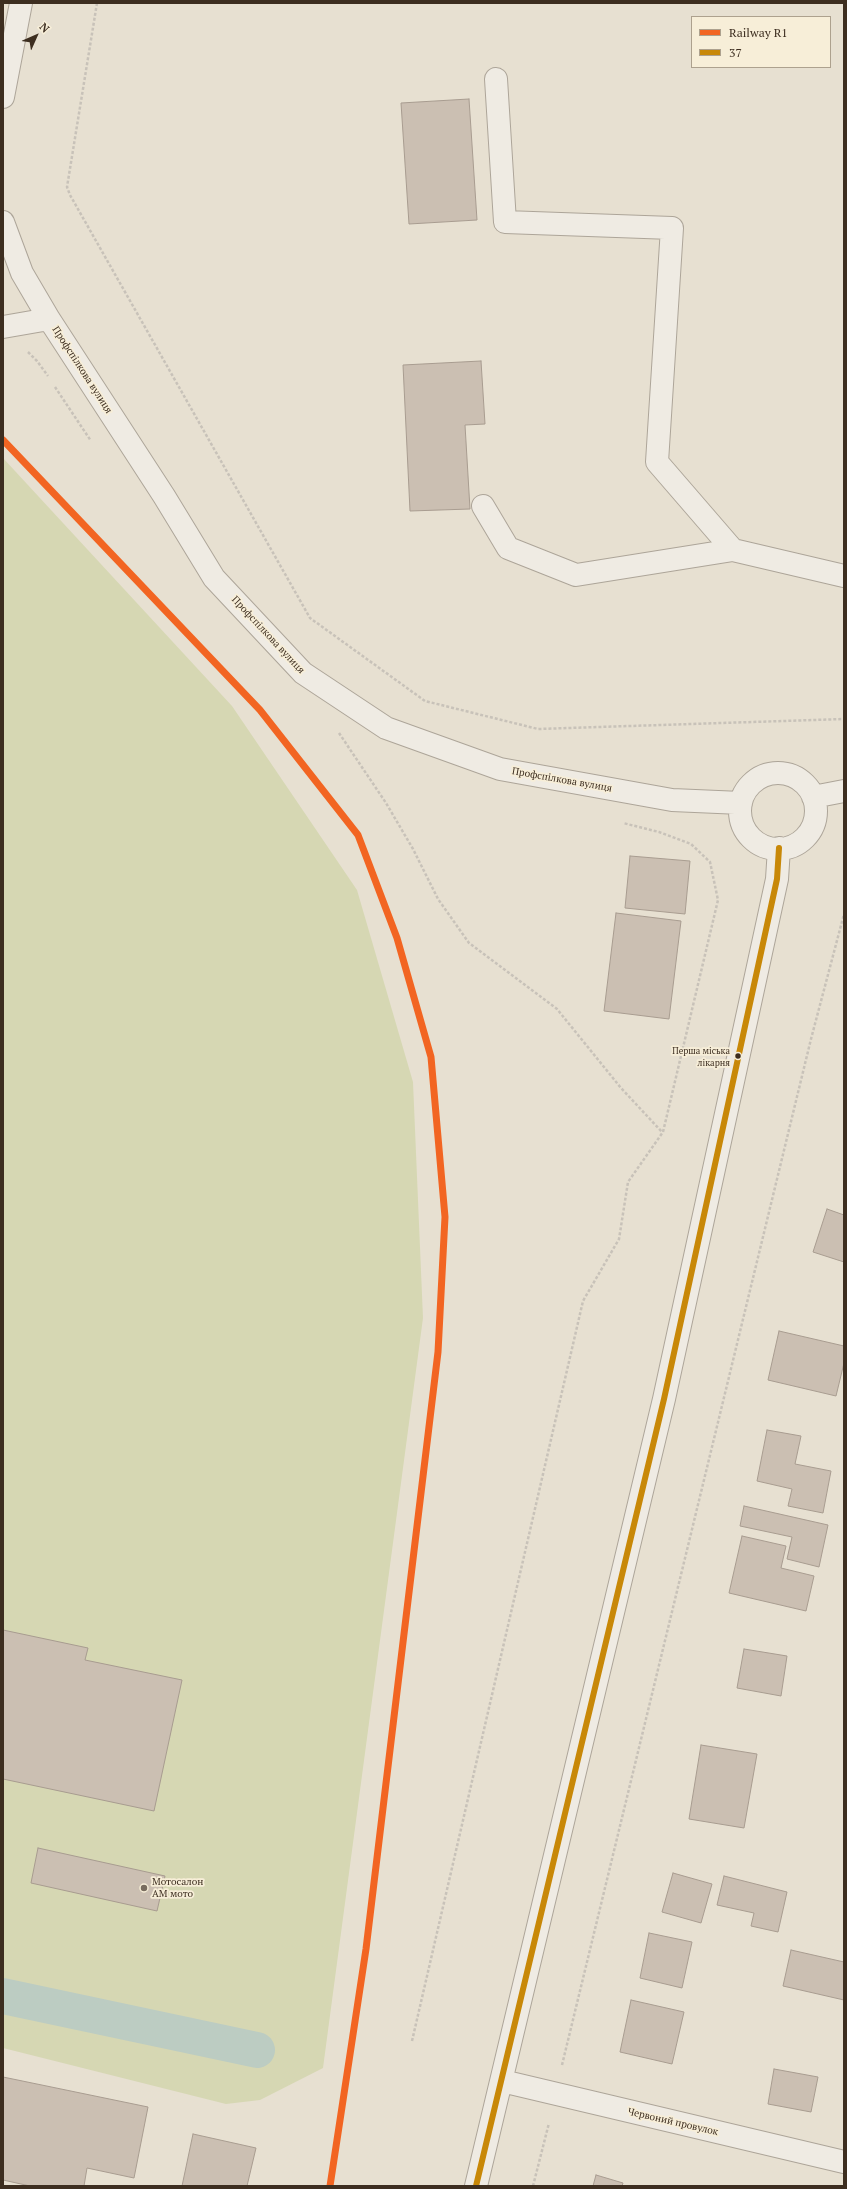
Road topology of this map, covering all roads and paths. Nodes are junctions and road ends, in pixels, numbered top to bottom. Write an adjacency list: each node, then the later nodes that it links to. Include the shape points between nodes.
1 (21, 3): 4 (street)
2 (98, 3): 11 (path, via 67,187 310,618 425,701 538,729)
3 (496, 79): 9 (street, via 505,222 672,228 657,462)
4 (3, 97)
5 (3, 222): 6 (street, Профспілкова вулиця, via 22,272)
6 (49, 319): 7 (street); 15 (street, Профспілкова вулиця, via 160,489 214,578 303,673 386,728 500,769 672,800)
7 (3, 327)
8 (483, 506): 9 (street, via 508,548 576,575)
9 (732, 550): 10 (street)
10 (844, 576)
11 (844, 719)
12 (337, 731): 19 (path, via 386,803 438,898 469,943 557,1009 621,1088)
13 (844, 790): 14 (street)
14 (813, 797): 15 (street, via 807,786 798,778 786,773 773,773 751,784); 17 (street, via 816,808 810,832 796,844)
15 (741, 803): 17 (street, via 746,831 755,841)
16 (621, 823): 19 (path, via 659,832 691,844 710,862 718,900)
17 (779, 848): 21 (street, via 777,879 664,1399)
18 (844, 914): 22 (path, via 811,1039)
19 (663, 1132): 20 (path, via 628,1182 619,1239 582,1301)
20 (412, 2041)
21 (502, 2081): 22 (street, Червоний провулок); 24 (street)
22 (556, 2094): 23 (street, Червоний провулок); 25 (path)
23 (844, 2162)
24 (476, 2186)
25 (533, 2186)

